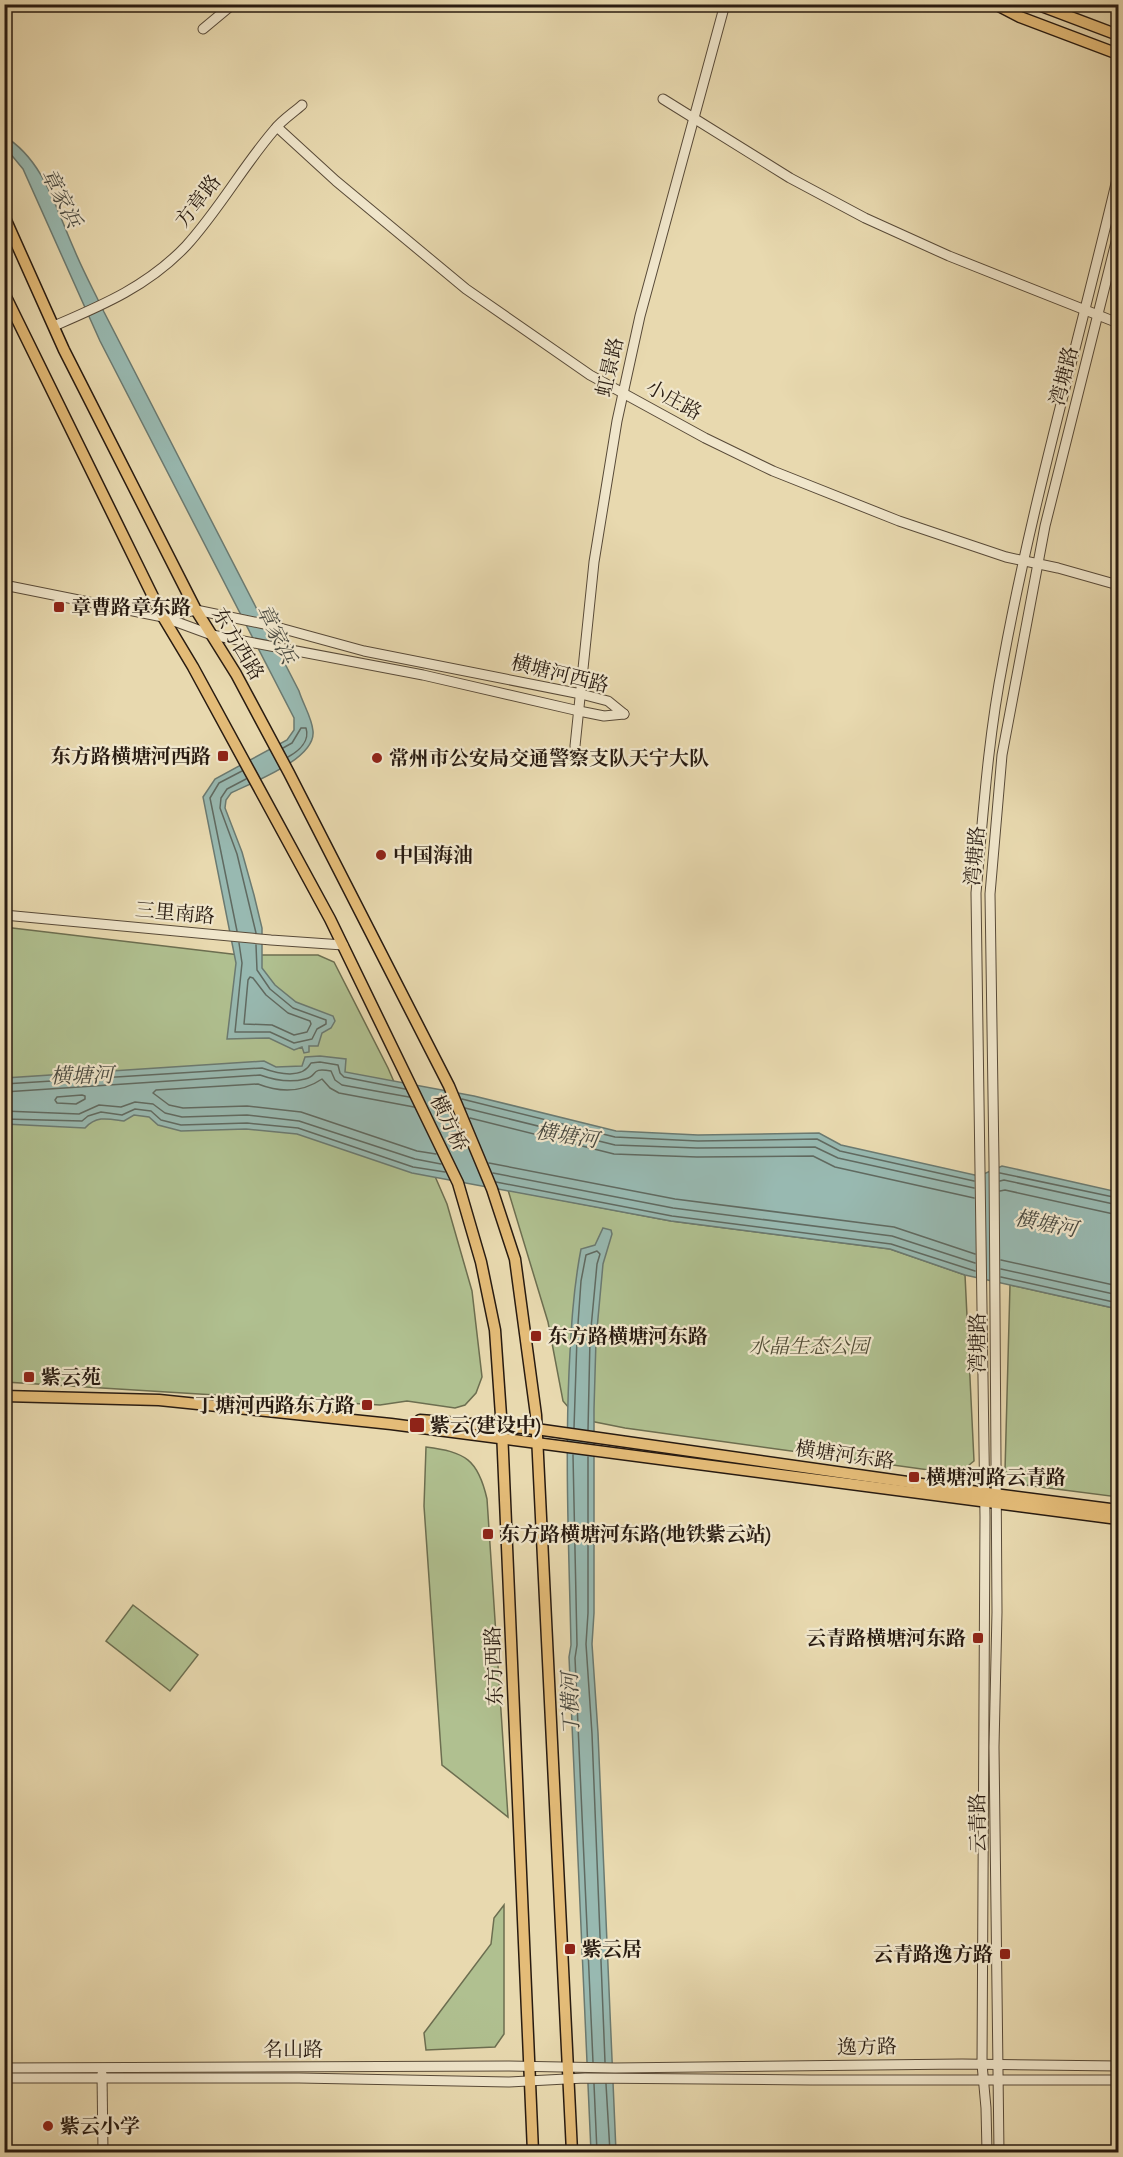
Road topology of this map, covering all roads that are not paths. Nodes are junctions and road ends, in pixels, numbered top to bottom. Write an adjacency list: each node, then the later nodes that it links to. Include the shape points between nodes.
1 (233, 4): 5 (street)
2 (725, 4): 10 (street, 虹景路)
3 (995, 4): 7 (main road)
4 (1036, 4): 6 (main road)
5 (203, 29)
6 (1119, 35)
7 (1119, 54)
8 (663, 99): 10 (street)
9 (302, 105): 11 (street, 方章路)
10 (693, 118): 16 (street, via 790,178 865,218); 20 (street, 虹景路)
11 (277, 127): 19 (street, 方章路, via 185,247 156,273 124,295); 20 (street, 小庄路, via 466,289 590,375)
12 (1119, 175): 16 (street, 云青路)
13 (4, 216): 19 (main road, 东方西路)
14 (1119, 234): 17 (street, 湾塘路)
15 (4, 293): 26 (main road)
16 (1086, 309): 17 (street); 21 (street, 云青路)
17 (1099, 313): 18 (street); 22 (street, 湾塘路)
18 (1119, 323)
19 (54, 326): 25 (main road, 东方西路)
20 (623, 393): 21 (street, 小庄路, via 773,471 899,521); 28 (street, 虹景路, via 594,562)
21 (1023, 561): 22 (street, 小庄路); 40 (street, 云青路, via 1002,665 976,893)
22 (1038, 563): 24 (street, 小庄路); 41 (street, 湾塘路, via 1002,755 990,894)
23 (4, 585): 26 (street)
24 (1119, 585)
25 (196, 610): 26 (street, 横塘河西路); 27 (main road, 东方西路); 28 (street, 横塘河西路, via 364,651)
26 (163, 617): 27 (street, 横塘河西路); 32 (main road, via 258,783)
27 (212, 635): 29 (street, 横塘河西路, via 423,675); 33 (main road, 东方西路, via 289,773)
28 (581, 694): 29 (street, 虹景路); 29 (street, 横塘河西路, via 608,701 624,714 604,716)
29 (579, 711): 30 (street, 虹景路)
30 (575, 746)
31 (4, 915): 32 (street, 三里南路)
32 (343, 945): 34 (main road, 横方桥)
33 (449, 1086): 37 (main road, 横方桥, via 492,1189 515,1259)
34 (458, 1183): 38 (main road, 东方西路, via 481,1262 495,1330)
35 (4, 1389): 38 (main road, via 160,1394)
36 (4, 1396): 38 (main road, via 159,1400)
37 (537, 1430): 38 (main road); 39 (main road); 40 (main road, 横塘河东路)
38 (502, 1432): 39 (main road); 46 (main road, 东方西路)
39 (537, 1442): 40 (main road, 横塘河东路); 51 (main road)
40 (985, 1497): 41 (main road, 横塘河东路); 44 (street, 云青路)
41 (996, 1498): 42 (main road, 横塘河东路); 43 (main road, 横塘河东路); 45 (street, 云青路)
42 (1119, 1509)
43 (1119, 1519)
44 (982, 2064): 45 (street, 逸方路); 48 (street, 逸方路); 57 (street, 云青路)
45 (998, 2065): 47 (street, 逸方路); 55 (street, 云青路)
46 (530, 2066): 50 (street, 名山路); 51 (street, 名山路); 54 (main road, 东方西路)
47 (1119, 2066)
48 (582, 2067): 51 (street, 名山路)
49 (4, 2068): 50 (street, 名山路)
50 (102, 2068): 53 (street)
51 (568, 2072): 54 (street, 名山路); 57 (street, 逸方路, via 585,2078 616,2079); 60 (main road)
52 (4, 2078): 53 (street, 名山路)
53 (102, 2079): 54 (street, 名山路); 58 (street)
54 (531, 2080): 59 (main road, 东方西路)
55 (999, 2080): 56 (street, 逸方路); 57 (street, 逸方路); 62 (street, 云青路)
56 (1119, 2080)
57 (984, 2081): 61 (street, 云青路)
58 (103, 2152)
59 (533, 2152)
60 (572, 2152)
61 (987, 2152)
62 (999, 2152)

